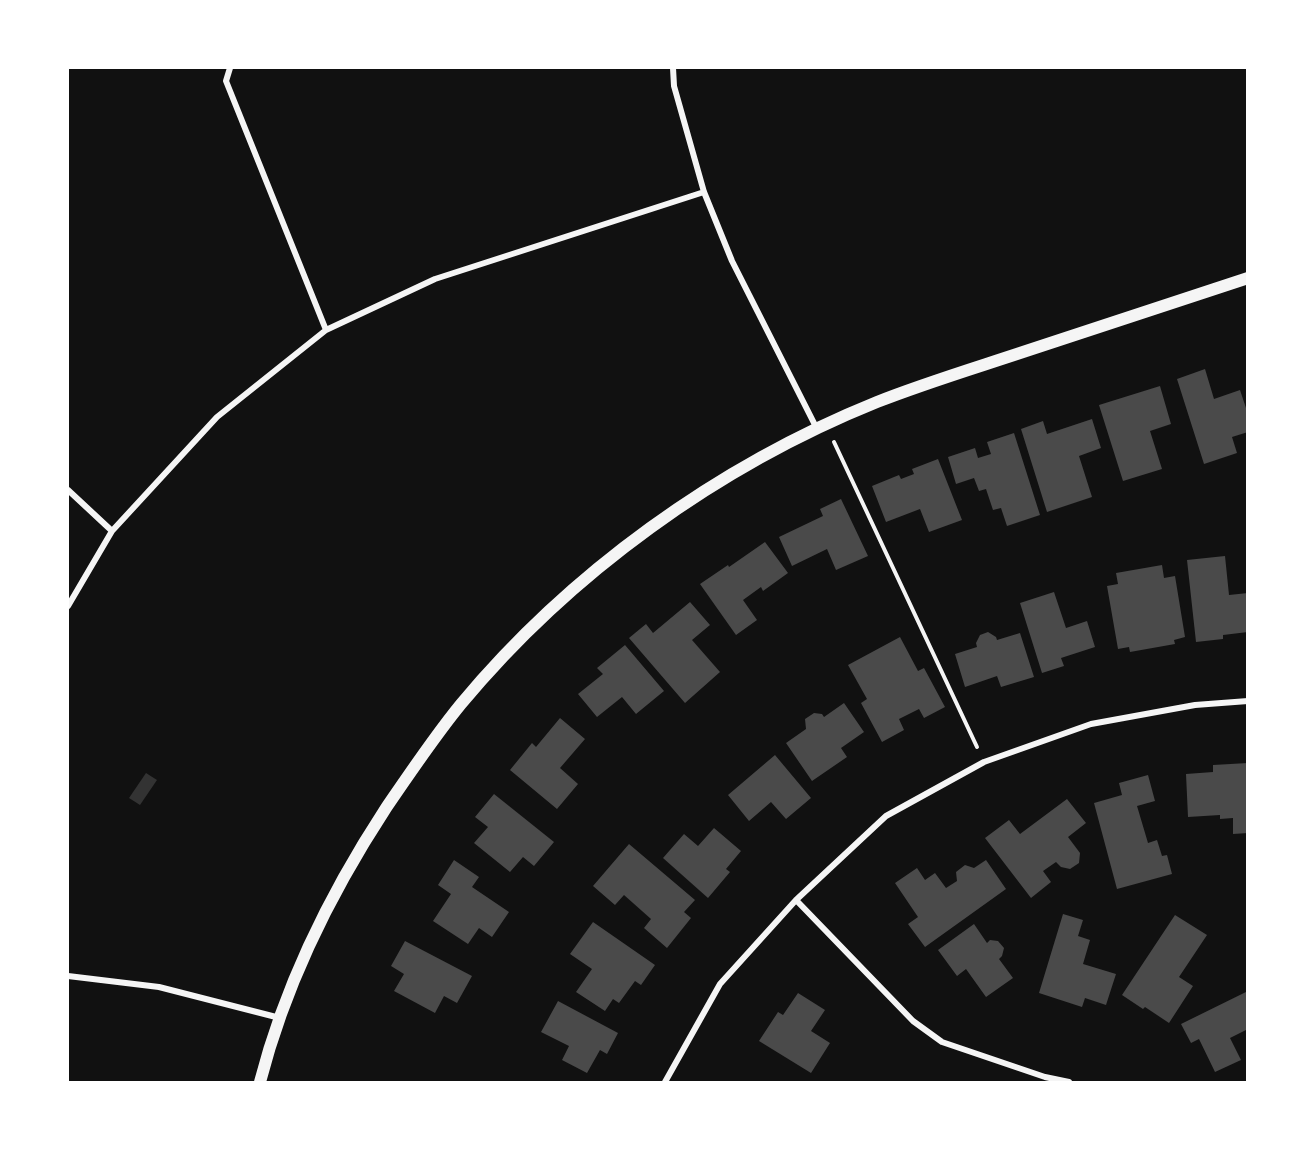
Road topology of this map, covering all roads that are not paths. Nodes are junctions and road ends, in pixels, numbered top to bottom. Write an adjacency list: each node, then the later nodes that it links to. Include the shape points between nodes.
1 (230, 68): 5 (street, via 226,81)
2 (673, 68): 3 (street, via 674,86)
3 (704, 192): 5 (street, via 435,279); 6 (street, via 732,261)
4 (1248, 278): 6 (main road, via 945,377)
5 (326, 330): 8 (street, via 216,417)
6 (822, 427): 13 (main road, via 730,475 640,536 547,614 462,703 422,754 345,875)
7 (68, 490): 8 (street)
8 (111, 531): 9 (street)
9 (68, 606)
10 (1248, 701): 11 (street, via 1195,705 1091,724 984,762 886,816)
11 (796, 900): 15 (street, via 720,984); 16 (street, via 913,1021 942,1042)
12 (68, 976): 13 (street, via 159,987)
13 (280, 1018): 14 (main road)
14 (260, 1083)
15 (665, 1083)
16 (1069, 1083)

